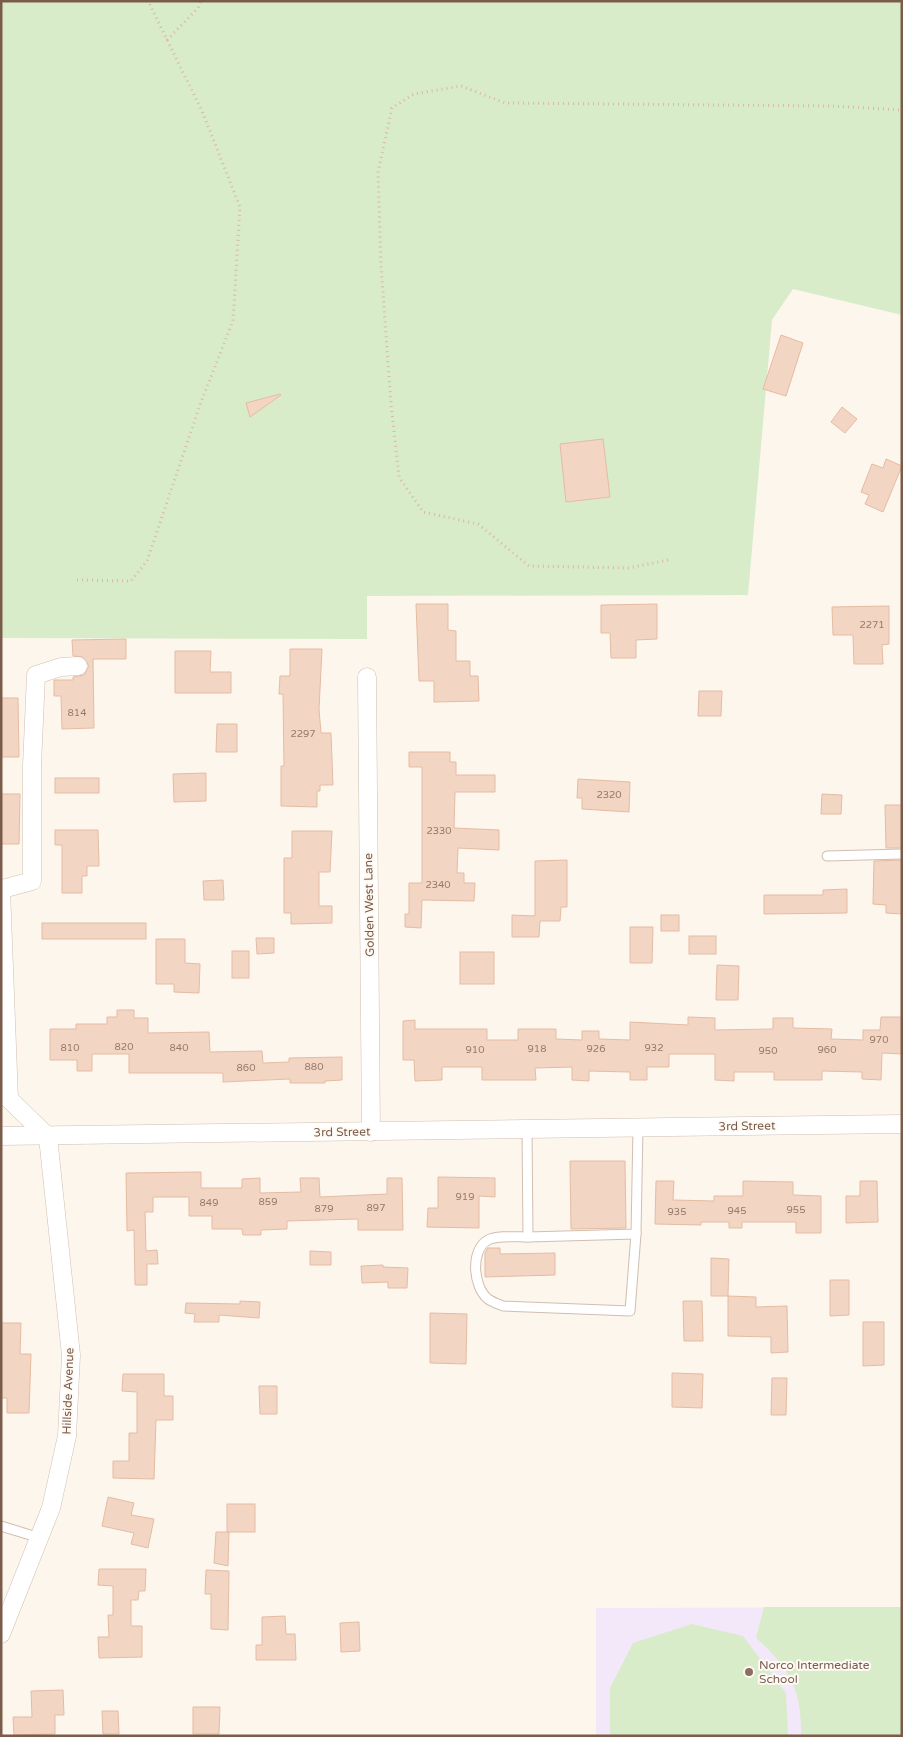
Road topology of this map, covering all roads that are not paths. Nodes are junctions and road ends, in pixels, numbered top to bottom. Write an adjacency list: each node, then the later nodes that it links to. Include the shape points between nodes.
1 (78, 666): 5 (street, via 61,667 36,675 32,881)
2 (367, 677): 9 (street, Golden West Lane)
3 (902, 854): 4 (lane)
4 (828, 856)
5 (2, 889): 11 (street, via 9,1099)
6 (902, 1124): 7 (street, 3rd Street)
7 (638, 1128): 8 (street, 3rd Street); 12 (lane)
8 (527, 1129): 9 (street, 3rd Street); 13 (lane)
9 (371, 1132): 11 (street, 3rd Street)
10 (1, 1136): 11 (street, 3rd Street)
11 (48, 1137): 15 (street, Hillside Avenue, via 71,1355 67,1436 51,1508)
12 (636, 1234): 13 (lane); 13 (lane, via 630,1311 502,1306 488,1299 480,1290 475,1270 478,1249 489,1239)
13 (528, 1237)
14 (1, 1526): 15 (lane)
15 (40, 1538): 16 (street, Hillside Avenue)
16 (1, 1634)

